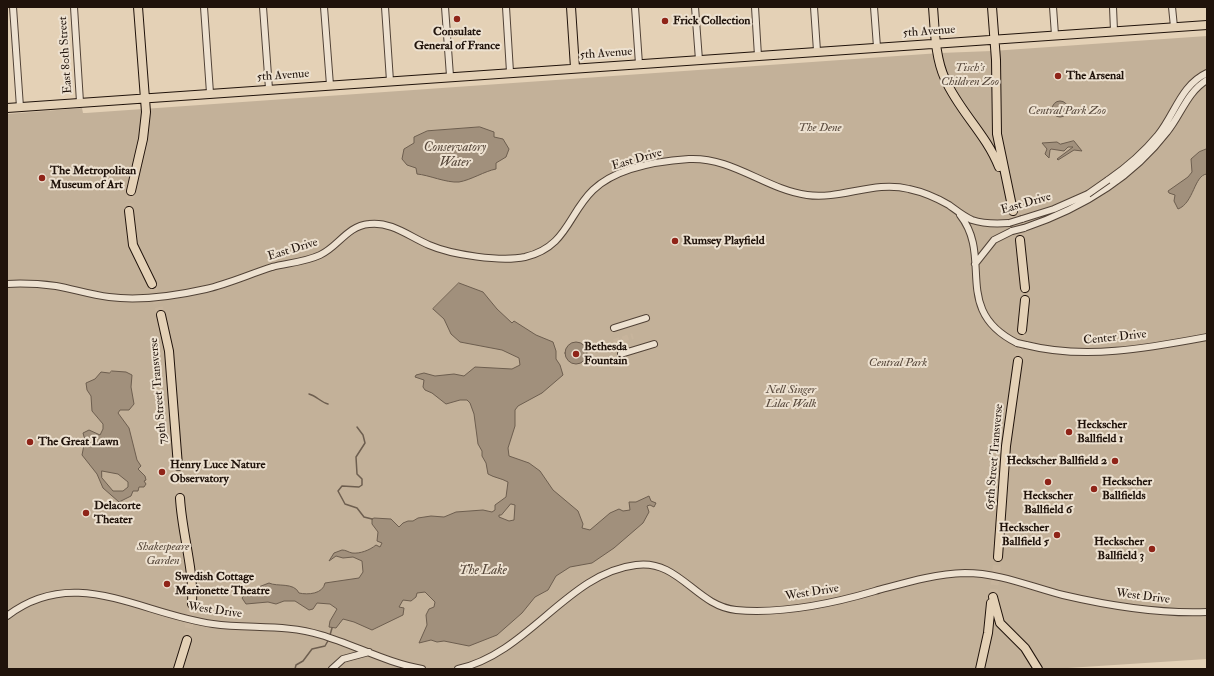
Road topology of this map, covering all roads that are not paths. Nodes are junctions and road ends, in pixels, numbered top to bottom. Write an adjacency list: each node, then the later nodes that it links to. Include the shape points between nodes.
1 (13, 7): 43 (street)
2 (74, 7): 42 (street, East 80th Street)
3 (138, 7): 41 (main road)
4 (204, 7): 40 (street)
5 (263, 7): 39 (street)
6 (324, 7): 38 (street)
7 (385, 7): 37 (street)
8 (445, 7): 35 (street)
9 (506, 7): 33 (street)
10 (571, 7): 32 (main road)
11 (635, 7): 31 (street)
12 (695, 7): 30 (street)
13 (755, 7): 29 (street)
14 (814, 7): 28 (street)
15 (874, 7): 27 (street)
16 (933, 7): 26 (main road)
17 (992, 7): 25 (main road)
18 (1053, 7): 24 (street)
19 (1113, 7): 23 (street)
20 (1172, 7): 22 (street)
21 (1207, 25): 22 (main road, 5th Avenue)
22 (1174, 27): 23 (main road, 5th Avenue)
23 (1114, 31): 24 (main road, 5th Avenue)
24 (1055, 35): 25 (main road, 5th Avenue)
25 (995, 40): 26 (main road, 5th Avenue); 46 (main road, via 998,142)
26 (936, 43): 27 (main road, 5th Avenue); 46 (main road, via 941,71 958,102 991,149)
27 (877, 47): 28 (main road, 5th Avenue)
28 (817, 51): 29 (main road, 5th Avenue)
29 (758, 56): 30 (main road, 5th Avenue)
30 (699, 60): 31 (main road, 5th Avenue)
31 (639, 64): 32 (main road, 5th Avenue)
32 (575, 68): 33 (main road, 5th Avenue)
33 (510, 72): 35 (main road, 5th Avenue)
34 (1207, 73): 45 (street, East Drive, via 1197,78 1186,90 1159,134)
35 (450, 76): 37 (main road, 5th Avenue)
36 (1207, 80): 45 (street, via 1193,91 1175,121 1139,164)
37 (390, 81): 38 (main road, 5th Avenue)
38 (330, 85): 39 (main road, 5th Avenue)
39 (269, 89): 40 (main road, 5th Avenue)
40 (210, 93): 41 (main road, 5th Avenue)
41 (145, 98): 42 (main road, 5th Avenue); 47 (main road, via 143,139)
42 (80, 102): 43 (main road, 5th Avenue)
43 (20, 107): 44 (main road, 5th Avenue)
44 (7, 108)
45 (1110, 183): 48 (street, East Drive, bridge)
46 (1008, 188): 50 (main road)
47 (131, 191)
48 (1090, 196): 51 (street, East Drive, bridge, via 1009,223 989,224 971,220); 53 (street, bridge, via 994,240)
49 (129, 211): 55 (main road, via 133,245)
50 (1013, 211)
51 (958, 212): 53 (street, via 971,234); 54 (street, East Drive, via 931,196 910,189 894,186 812,196 784,189 720,162 693,159 622,174 598,186 564,232 544,248 522,257 463,256 428,245 392,227 372,223 349,231 320,255 197,291 118,298 47,285)
52 (1020, 240): 56 (main road)
53 (975, 264): 62 (street, Center Drive, bridge, via 977,292 983,311 997,329 1026,346 1074,353 1135,348)
54 (7, 284)
55 (152, 284)
56 (1025, 288)
57 (1025, 300): 61 (main road)
58 (161, 315): 66 (main road, 79th Street Transverse, via 169,351)
59 (646, 318): 60 (street)
60 (614, 328)
61 (1022, 330)
62 (1207, 337)
63 (654, 344): 64 (street)
64 (621, 354)
65 (1018, 361): 68 (main road, 65th Street Transverse, via 1006,446)
66 (178, 466)
67 (180, 498): 69 (main road, via 192,575)
68 (998, 556)
69 (192, 604)
70 (1207, 612): 78 (street, West Drive, via 1156,611 1100,603 1008,578 966,573 923,578 813,605 735,610 711,603 670,571 653,565 638,564 600,576 503,651 482,662)
71 (8, 615): 73 (street, West Drive, via 25,603 40,597 79,592 105,596 204,623 299,630 329,637)
72 (187, 640): 75 (main road)
73 (369, 652): 76 (street, via 343,659); 77 (street, West Drive)
74 (1036, 665): 79 (main road, via 1025,648 1000,623 993,597)
75 (178, 669)
76 (332, 669)
77 (422, 669)
78 (458, 669)
79 (980, 669)

